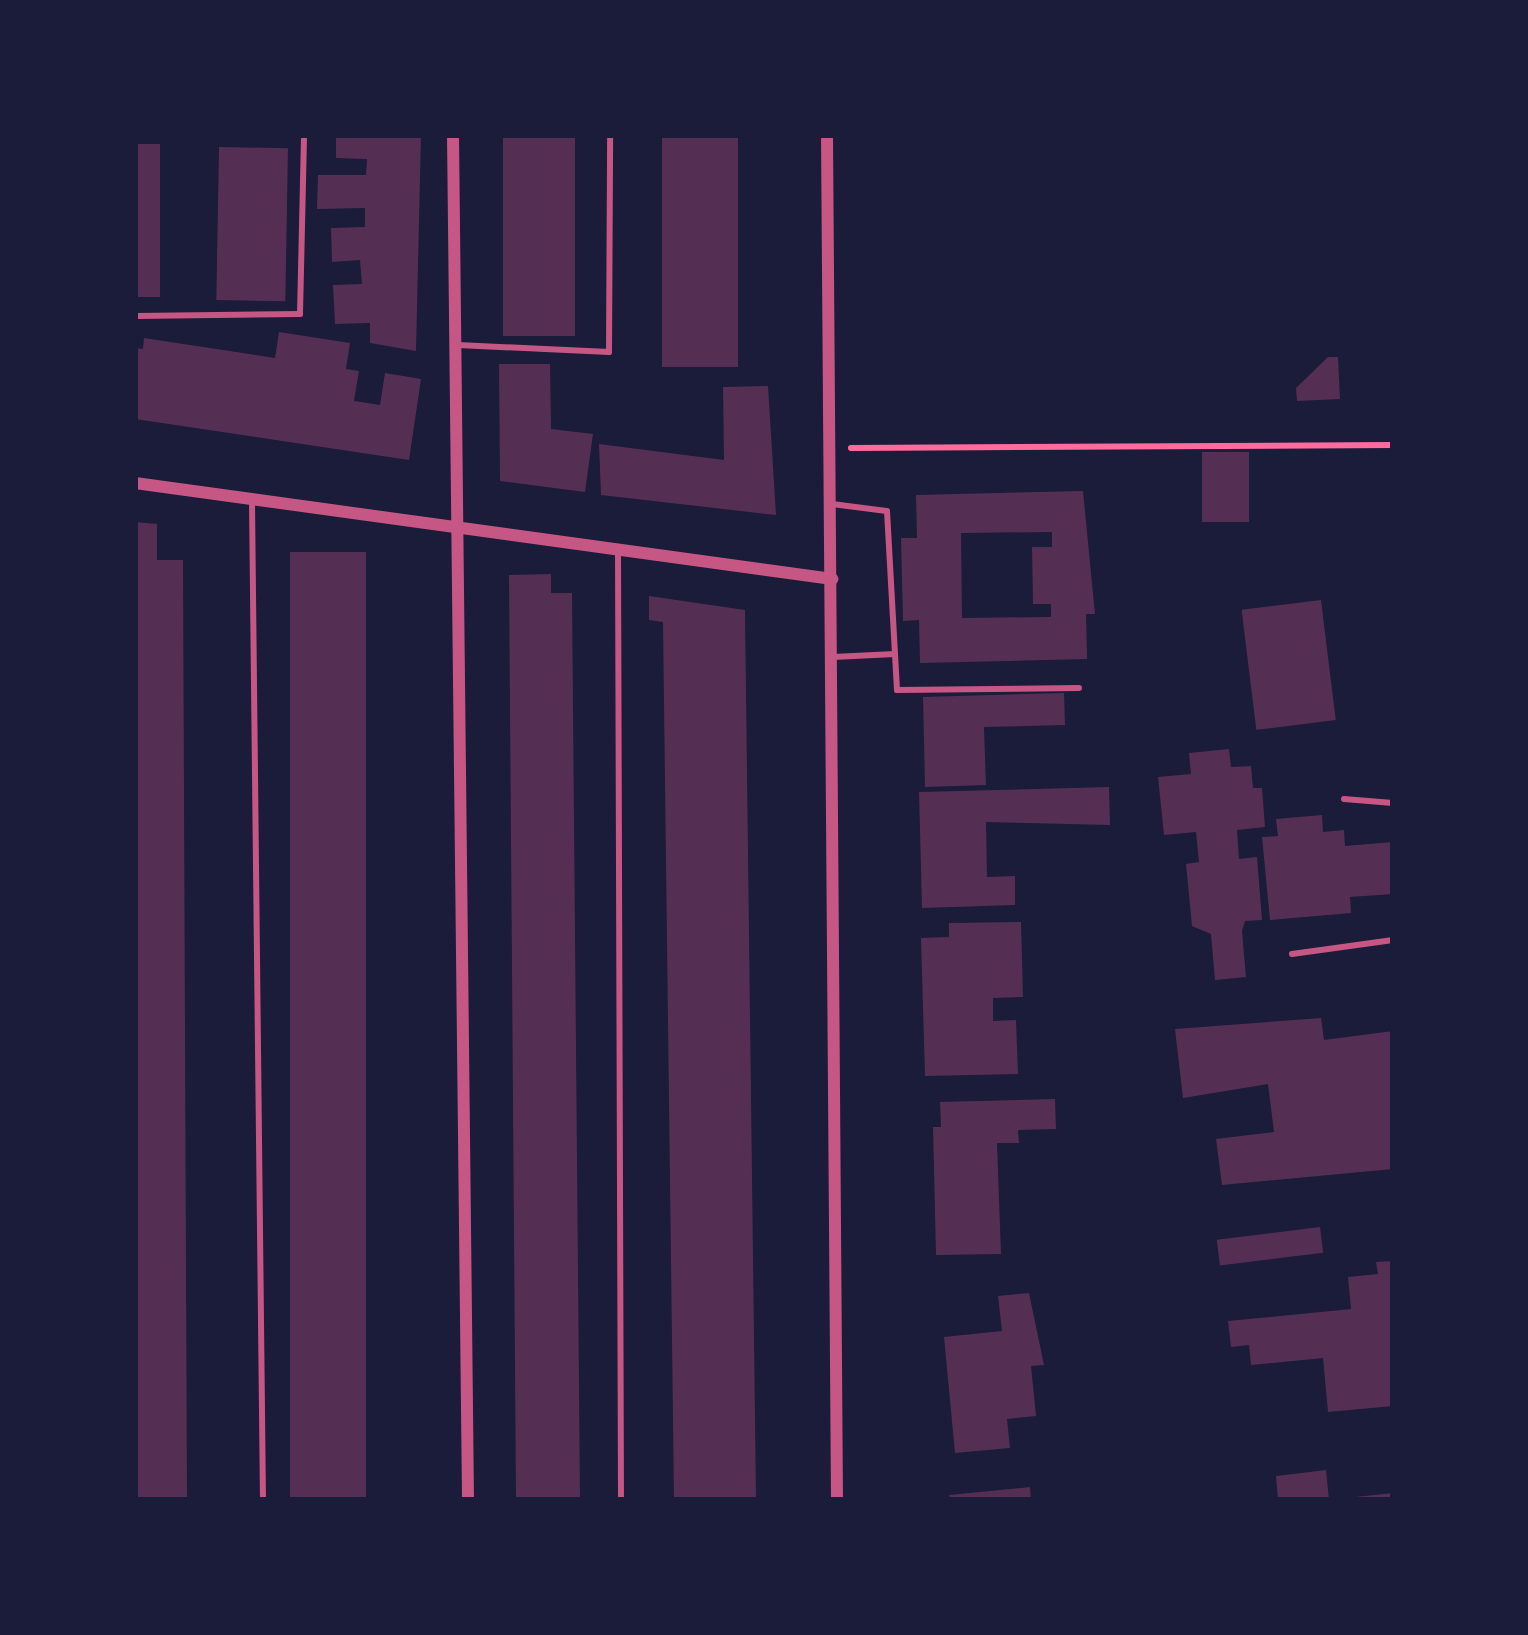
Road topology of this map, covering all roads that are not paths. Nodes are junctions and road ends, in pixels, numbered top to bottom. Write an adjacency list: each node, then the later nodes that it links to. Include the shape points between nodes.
1 (304, 135): 5 (lane, via 300,314)
2 (453, 135): 6 (street)
3 (610, 135): 6 (lane, via 609,352)
4 (827, 135): 9 (street)
5 (135, 316)
6 (454, 345): 10 (street)
7 (135, 483): 8 (street)
8 (253, 501): 10 (street); 20 (lane)
9 (832, 504): 12 (street); 13 (lane, via 887,511)
10 (456, 528): 11 (street); 21 (street)
11 (618, 550): 12 (street); 22 (lane)
12 (832, 579): 14 (street)
13 (895, 654): 14 (lane); 15 (lane, via 897,690)
14 (833, 657): 23 (street)
15 (1079, 688)
16 (1344, 799): 17 (lane)
17 (1393, 803)
18 (1393, 940): 19 (lane)
19 (1292, 954)
20 (263, 1500)
21 (468, 1500)
22 (621, 1500)
23 (837, 1500)

